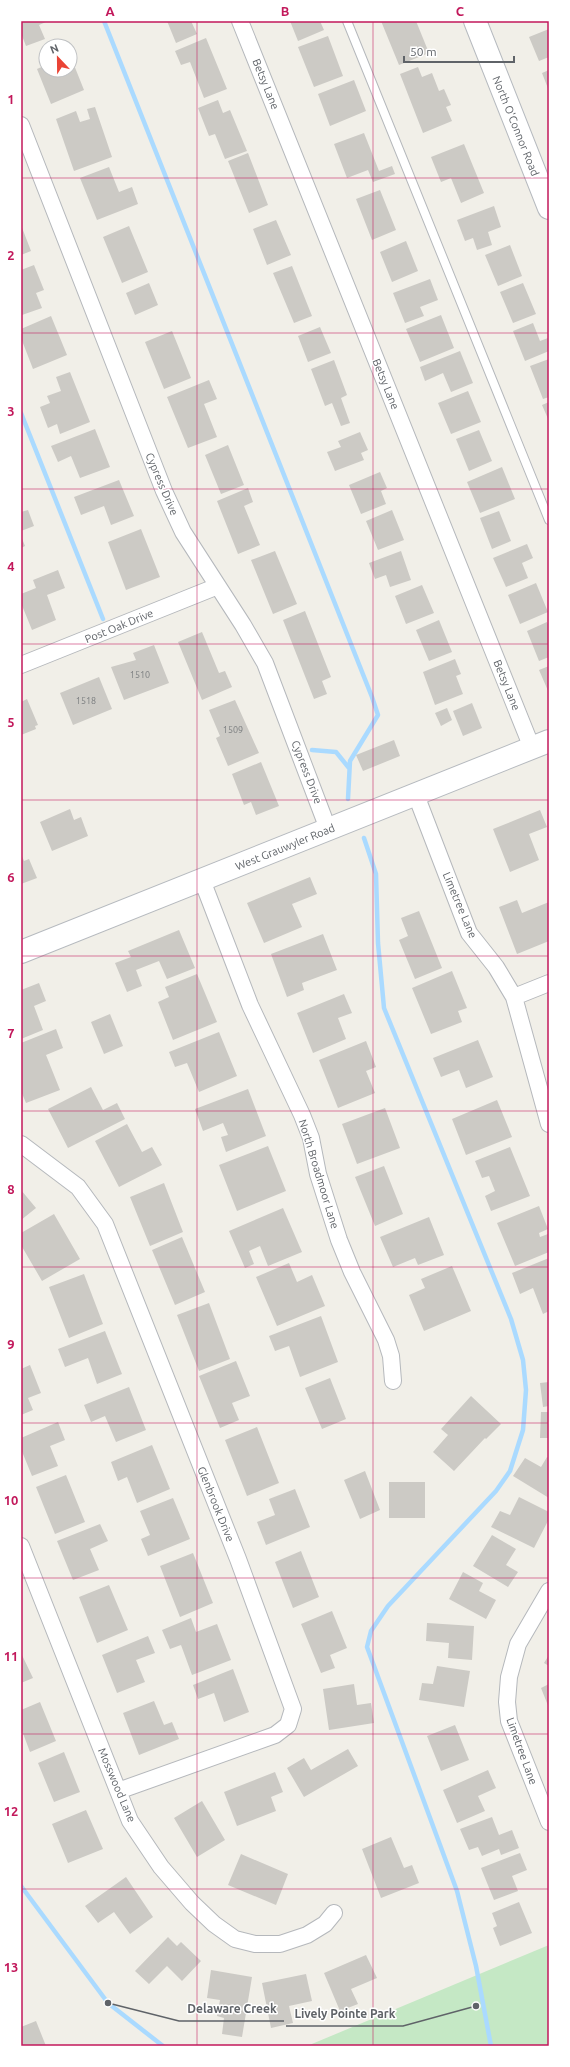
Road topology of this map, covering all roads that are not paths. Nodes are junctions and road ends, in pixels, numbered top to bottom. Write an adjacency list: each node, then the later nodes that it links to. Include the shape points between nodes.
1 (240, 21): 9 (street, Betsy Lane)
2 (347, 21): 6 (lane)
3 (475, 21): 5 (main road, North O'Connor Road)
4 (21, 126): 7 (street, Cypress Drive, via 164,491 183,532)
5 (549, 208)
6 (549, 520)
7 (218, 586): 8 (street, Post Oak Drive); 11 (street, Cypress Drive, via 265,663)
8 (21, 665)
9 (541, 745): 10 (main road, West Grauwyler Road)
10 (416, 794): 11 (main road, West Grauwyler Road); 15 (street, Limetree Lane, via 469,933 496,967)
11 (328, 829): 12 (main road, West Grauwyler Road)
12 (202, 880): 13 (main road, West Grauwyler Road); 18 (street, North Broadmoor Lane, via 250,1005 311,1138 318,1174 339,1240 386,1340 391,1356)
13 (21, 952)
14 (549, 983): 15 (street)
15 (514, 997): 16 (street, Limetree Lane)
16 (549, 1124)
17 (21, 1144): 21 (street, Glenbrook Drive, via 78,1187 105,1224 238,1559 293,1709 288,1725 275,1735)
18 (393, 1381)
19 (21, 1546): 21 (street, Mosswood Lane)
20 (549, 1591): 22 (street, Limetree Lane, via 518,1644 509,1677 508,1702 509,1721)
21 (118, 1791): 23 (street, Mosswood Lane, via 130,1821 161,1867 192,1903 235,1939 255,1944 280,1944 307,1935 325,1924)
22 (549, 1822)
23 (334, 1913)

